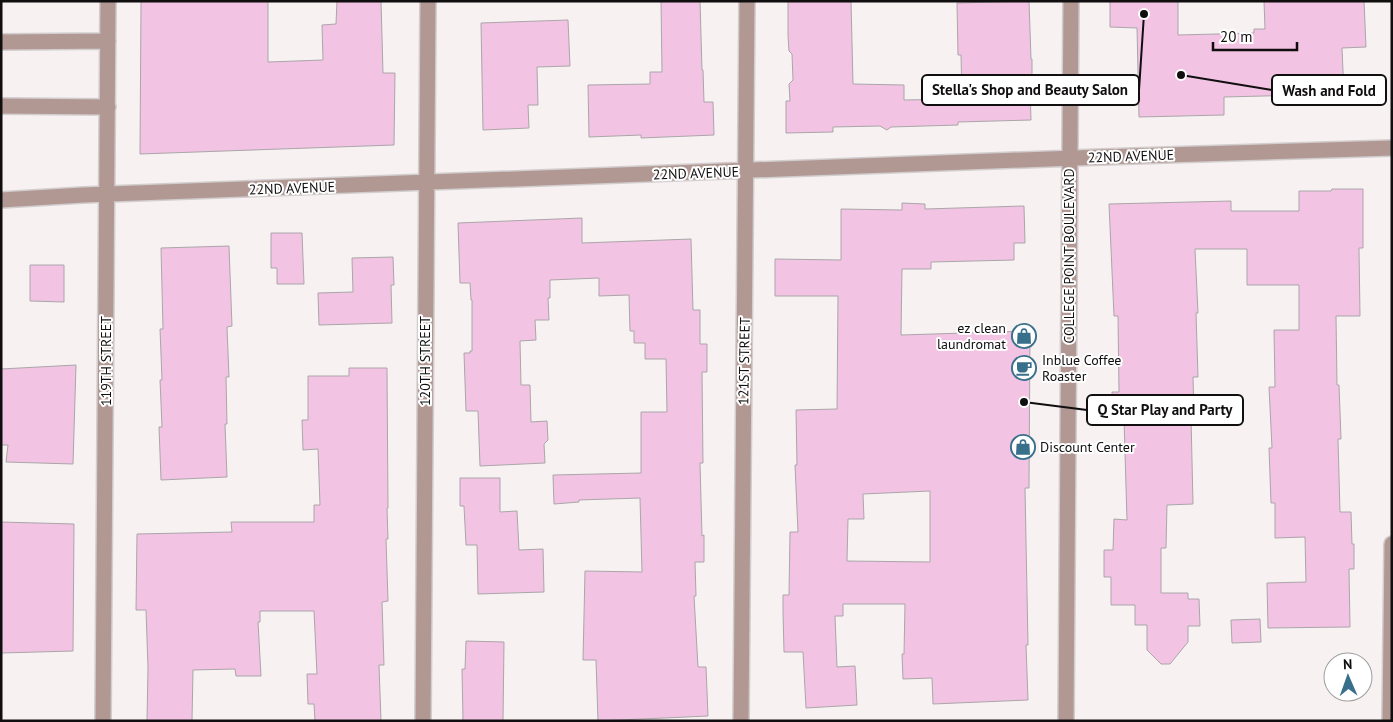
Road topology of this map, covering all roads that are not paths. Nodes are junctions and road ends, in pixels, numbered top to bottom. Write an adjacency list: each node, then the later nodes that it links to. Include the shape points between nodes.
1 (108, 1): 5 (street, 119TH STREET)
2 (428, 1): 12 (street, 120TH STREET)
3 (747, 1): 11 (street, 121ST STREET)
4 (1072, 1): 10 (street, COLLEGE POINT BOULEVARD)
5 (108, 41): 6 (street); 8 (street, 119TH STREET)
6 (1, 42)
7 (1, 106): 8 (street)
8 (108, 107): 13 (street, 119TH STREET)
9 (1392, 148): 10 (street, 22ND AVENUE)
10 (1070, 158): 11 (street, 22ND AVENUE); 19 (street, COLLEGE POINT BOULEVARD)
11 (745, 171): 12 (street, 22ND AVENUE); 18 (street, 121ST STREET)
12 (426, 182): 13 (street, 22ND AVENUE); 17 (street, 120TH STREET)
13 (107, 194): 14 (street, 22ND AVENUE); 16 (street, 119TH STREET)
14 (1, 200)
15 (1392, 544): 20 (street)
16 (103, 721)
17 (423, 721)
18 (741, 721)
19 (1066, 721)
20 (1390, 721)

